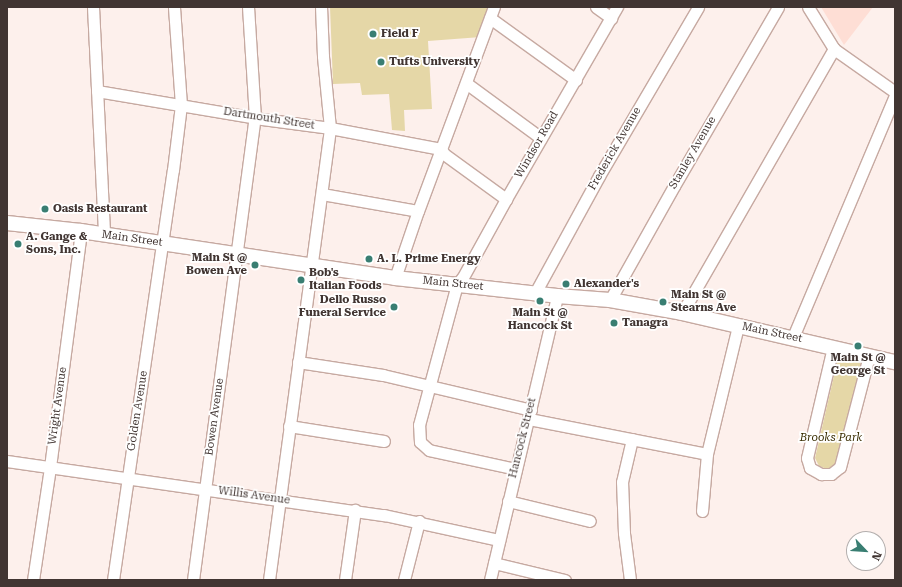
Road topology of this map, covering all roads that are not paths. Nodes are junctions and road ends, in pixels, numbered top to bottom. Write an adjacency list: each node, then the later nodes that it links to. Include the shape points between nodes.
1 (93, 7): 16 (street)
2 (174, 7): 18 (street, Golden Avenue)
3 (248, 7): 19 (street, Bowen Avenue)
4 (321, 7): 20 (street)
5 (494, 7): 11 (street)
6 (596, 7): 12 (street)
7 (617, 7): 12 (street, Windsor Road)
8 (698, 7): 34 (street, Frederick Avenue)
9 (778, 7): 36 (street, Stanley Avenue)
10 (808, 7): 13 (street)
11 (490, 18): 14 (street); 15 (street)
12 (611, 18): 14 (street, Windsor Road)
13 (834, 49): 17 (street); 37 (street)
14 (576, 80): 21 (street, Windsor Road)
15 (466, 83): 21 (street); 22 (street)
16 (97, 91): 18 (street, Dartmouth Street); 28 (street)
17 (895, 94): 39 (street)
18 (181, 105): 19 (street, Dartmouth Street); 29 (street, Golden Avenue)
19 (255, 118): 20 (street, Dartmouth Street); 30 (street, Bowen Avenue)
20 (330, 128): 22 (street, Dartmouth Street); 23 (street)
21 (541, 138): 24 (street, Windsor Road)
22 (441, 149): 24 (street, via 444,154); 25 (street)
23 (322, 194): 25 (street); 31 (street)
24 (506, 199): 33 (street, Windsor Road)
25 (418, 211): 32 (street)
26 (7, 223): 27 (main road, Main Street)
27 (81, 231): 28 (main road, Main Street); 51 (street, Wright Avenue)
28 (104, 235): 29 (main road, Main Street)
29 (162, 243): 30 (main road, Main Street); 53 (street, Golden Avenue)
30 (237, 255): 31 (main road, Main Street); 54 (street, Bowen Avenue)
31 (311, 266): 32 (main road, Main Street); 42 (street)
32 (395, 278): 33 (main road, Main Street)
33 (457, 284): 34 (main road, Main Street); 44 (street, Windsor Road)
34 (534, 293): 35 (main road, Main Street)
35 (557, 296): 36 (main road, Main Street); 45 (street, Hancock Street)
36 (610, 300): 37 (main road, Main Street)
37 (682, 313): 38 (main road, Main Street)
38 (738, 326): 39 (main road, Main Street); 49 (street)
39 (793, 337): 40 (main road, Main Street)
40 (833, 347): 41 (main road, Main Street); 41 (street, via 807,458 810,468 821,474 831,474 840,467)
41 (869, 356): 43 (main road, Main Street)
42 (298, 362): 44 (street); 46 (street)
43 (895, 362)
44 (430, 385): 45 (street); 52 (street, Windsor Road, via 419,425 420,442 429,450)
45 (530, 414): 47 (street); 52 (street, Hancock Street)
46 (288, 426): 48 (street); 55 (street)
47 (632, 439): 49 (street); 71 (street, via 622,482 624,533)
48 (384, 440)
49 (707, 454): 58 (street)
50 (7, 461): 51 (street, Willis Avenue)
51 (50, 467): 53 (street, Willis Avenue); 63 (street, Wright Avenue)
52 (516, 469): 56 (street, Hancock Street)
53 (128, 477): 54 (street, Willis Avenue); 64 (street, Golden Avenue)
54 (206, 489): 55 (street, Willis Avenue); 65 (street, Bowen Avenue)
55 (280, 499): 57 (street, Willis Avenue); 66 (street)
56 (508, 501): 60 (street); 61 (street, Hancock Street)
57 (355, 510): 59 (street, Willis Avenue); 67 (street)
58 (702, 511)
59 (419, 521): 61 (street, Willis Avenue); 68 (street)
60 (590, 521)
61 (499, 540): 62 (street, Hancock Street)
62 (494, 563): 69 (street, Hancock Street); 70 (street)
63 (33, 580)
64 (113, 580)
65 (193, 580)
66 (269, 580)
67 (345, 580)
68 (404, 580)
69 (490, 580)
70 (565, 580)
71 (630, 580)

